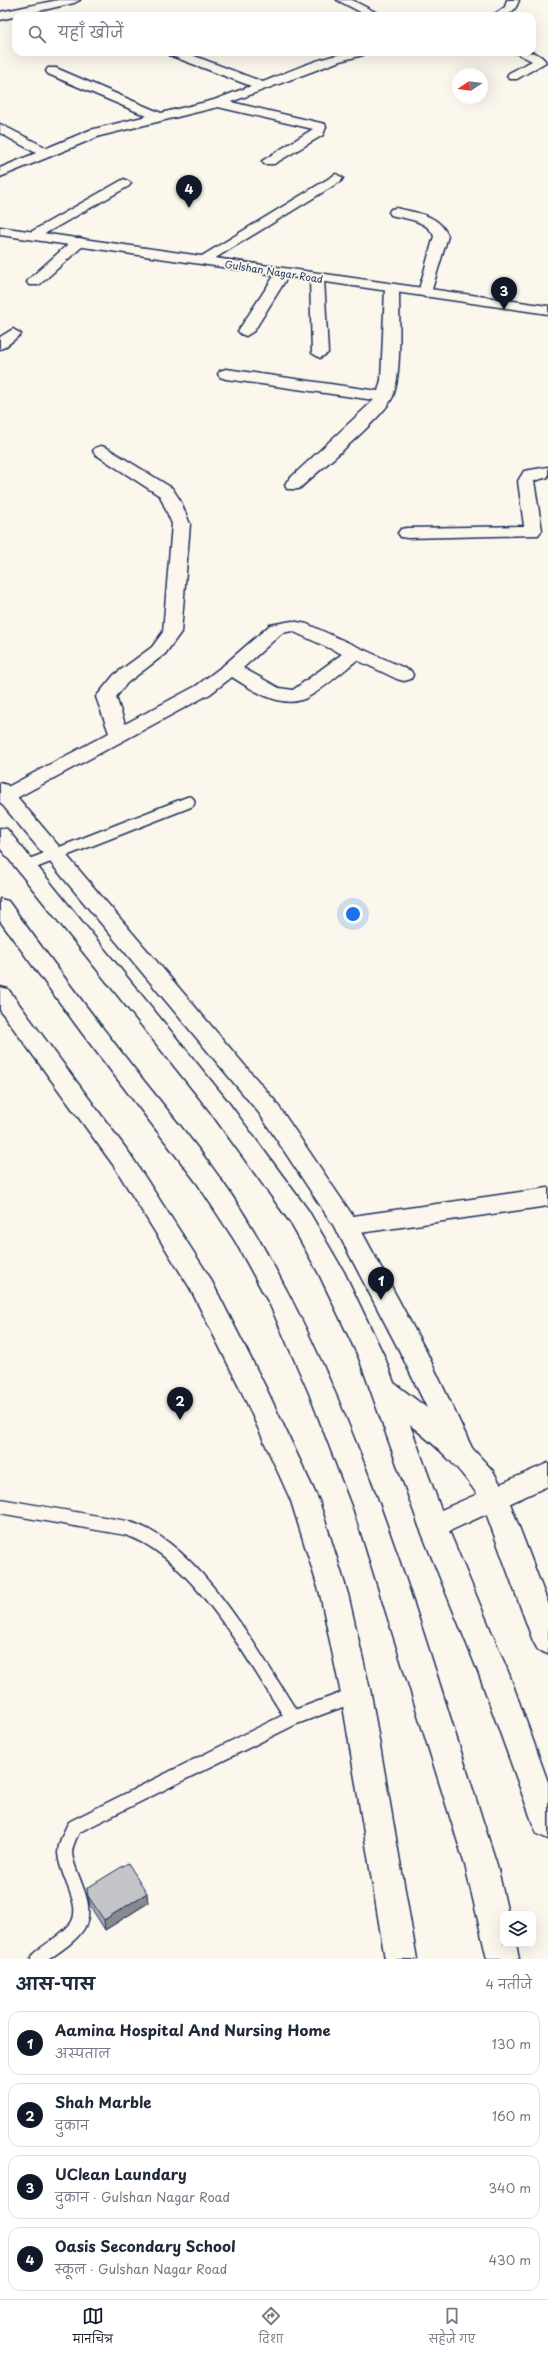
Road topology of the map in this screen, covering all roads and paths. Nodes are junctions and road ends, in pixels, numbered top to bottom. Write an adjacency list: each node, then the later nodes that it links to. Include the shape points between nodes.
1 (74, 0): 4 (main road)
2 (343, 0): 5 (main road)
3 (513, 0): 6 (main road, via 510,9)
4 (18, 12)
5 (368, 12)
6 (505, 12)
7 (12, 13): 8 (main road)
8 (0, 16)
9 (184, 56): 14 (main road)
10 (344, 56): 14 (main road)
11 (532, 56): 13 (main road, via 540,62)
12 (52, 71): 16 (main road)
13 (513, 76)
14 (263, 86): 15 (main road)
15 (218, 103): 16 (main road); 19 (main road, via 320,127 318,132)
16 (157, 116): 18 (main road, via 95,132)
17 (0, 128): 18 (main road)
18 (46, 153): 20 (main road)
19 (269, 161)
20 (0, 173)
21 (336, 178): 27 (main road)
22 (124, 183): 25 (main road)
23 (396, 212): 32 (main road, via 428,221 440,231 441,236)
24 (1, 232): 25 (main road, Gulshan Nagar Road)
25 (34, 234): 26 (main road, Gulshan Nagar Road)
26 (79, 242): 27 (main road, Gulshan Nagar Road); 30 (main road)
27 (204, 259): 28 (main road, Gulshan Nagar Road)
28 (282, 273): 29 (main road, Gulshan Nagar Road); 34 (main road)
29 (317, 278): 31 (main road, Gulshan Nagar Road); 37 (main road)
30 (34, 282)
31 (392, 289): 32 (main road, Gulshan Nagar Road); 39 (main road, via 389,380)
32 (425, 293): 33 (main road, Gulshan Nagar Road)
33 (548, 310)
34 (246, 331)
35 (13, 334): 36 (main road)
36 (0, 344)
37 (320, 352)
38 (226, 374): 39 (main road)
39 (385, 397): 42 (main road, via 374,411)
40 (101, 451): 47 (main road, via 166,492 172,500 181,524 172,632 160,649 114,686 106,697)
41 (548, 472): 43 (main road, via 530,475 526,481 534,530 532,532)
42 (293, 484)
43 (406, 533)
44 (356, 652): 45 (main road, via 300,628 282,627 276,629); 45 (main road, via 298,696 292,697 278,695); 46 (main road)
45 (231, 669): 47 (main road, via 203,690)
46 (404, 675)
47 (120, 736): 48 (main road)
48 (3, 793): 51 (main road)
49 (190, 802): 51 (lane)
50 (0, 834): 52 (main road)
51 (55, 854): 52 (lane); 56 (main road, via 267,1107)
52 (26, 866): 57 (main road, via 217,1104 299,1216 332,1272)
53 (0, 906): 69 (main road, via 90,1028 206,1177 244,1235 282,1304 322,1393 368,1510 480,1865)
54 (0, 994): 64 (main road, via 122,1160 200,1283 253,1388 305,1501 334,1594)
55 (548, 1197): 56 (main road)
56 (346, 1226): 58 (main road, via 413,1351)
57 (384, 1390): 58 (main road); 62 (main road)
58 (463, 1456): 60 (main road, via 484,1480)
59 (548, 1474): 60 (main road)
60 (496, 1499): 62 (main road); 63 (main road)
61 (0, 1506): 65 (lane, via 113,1525 141,1532 163,1546 205,1589)
62 (433, 1526): 66 (main road, via 494,1674)
63 (548, 1641)
64 (356, 1694): 65 (lane); 68 (main road)
65 (293, 1718): 67 (lane, via 74,1827 65,1852 80,1908 79,1922 69,1934)
66 (548, 1824)
67 (38, 1959)
68 (401, 1959)
69 (503, 1959)

